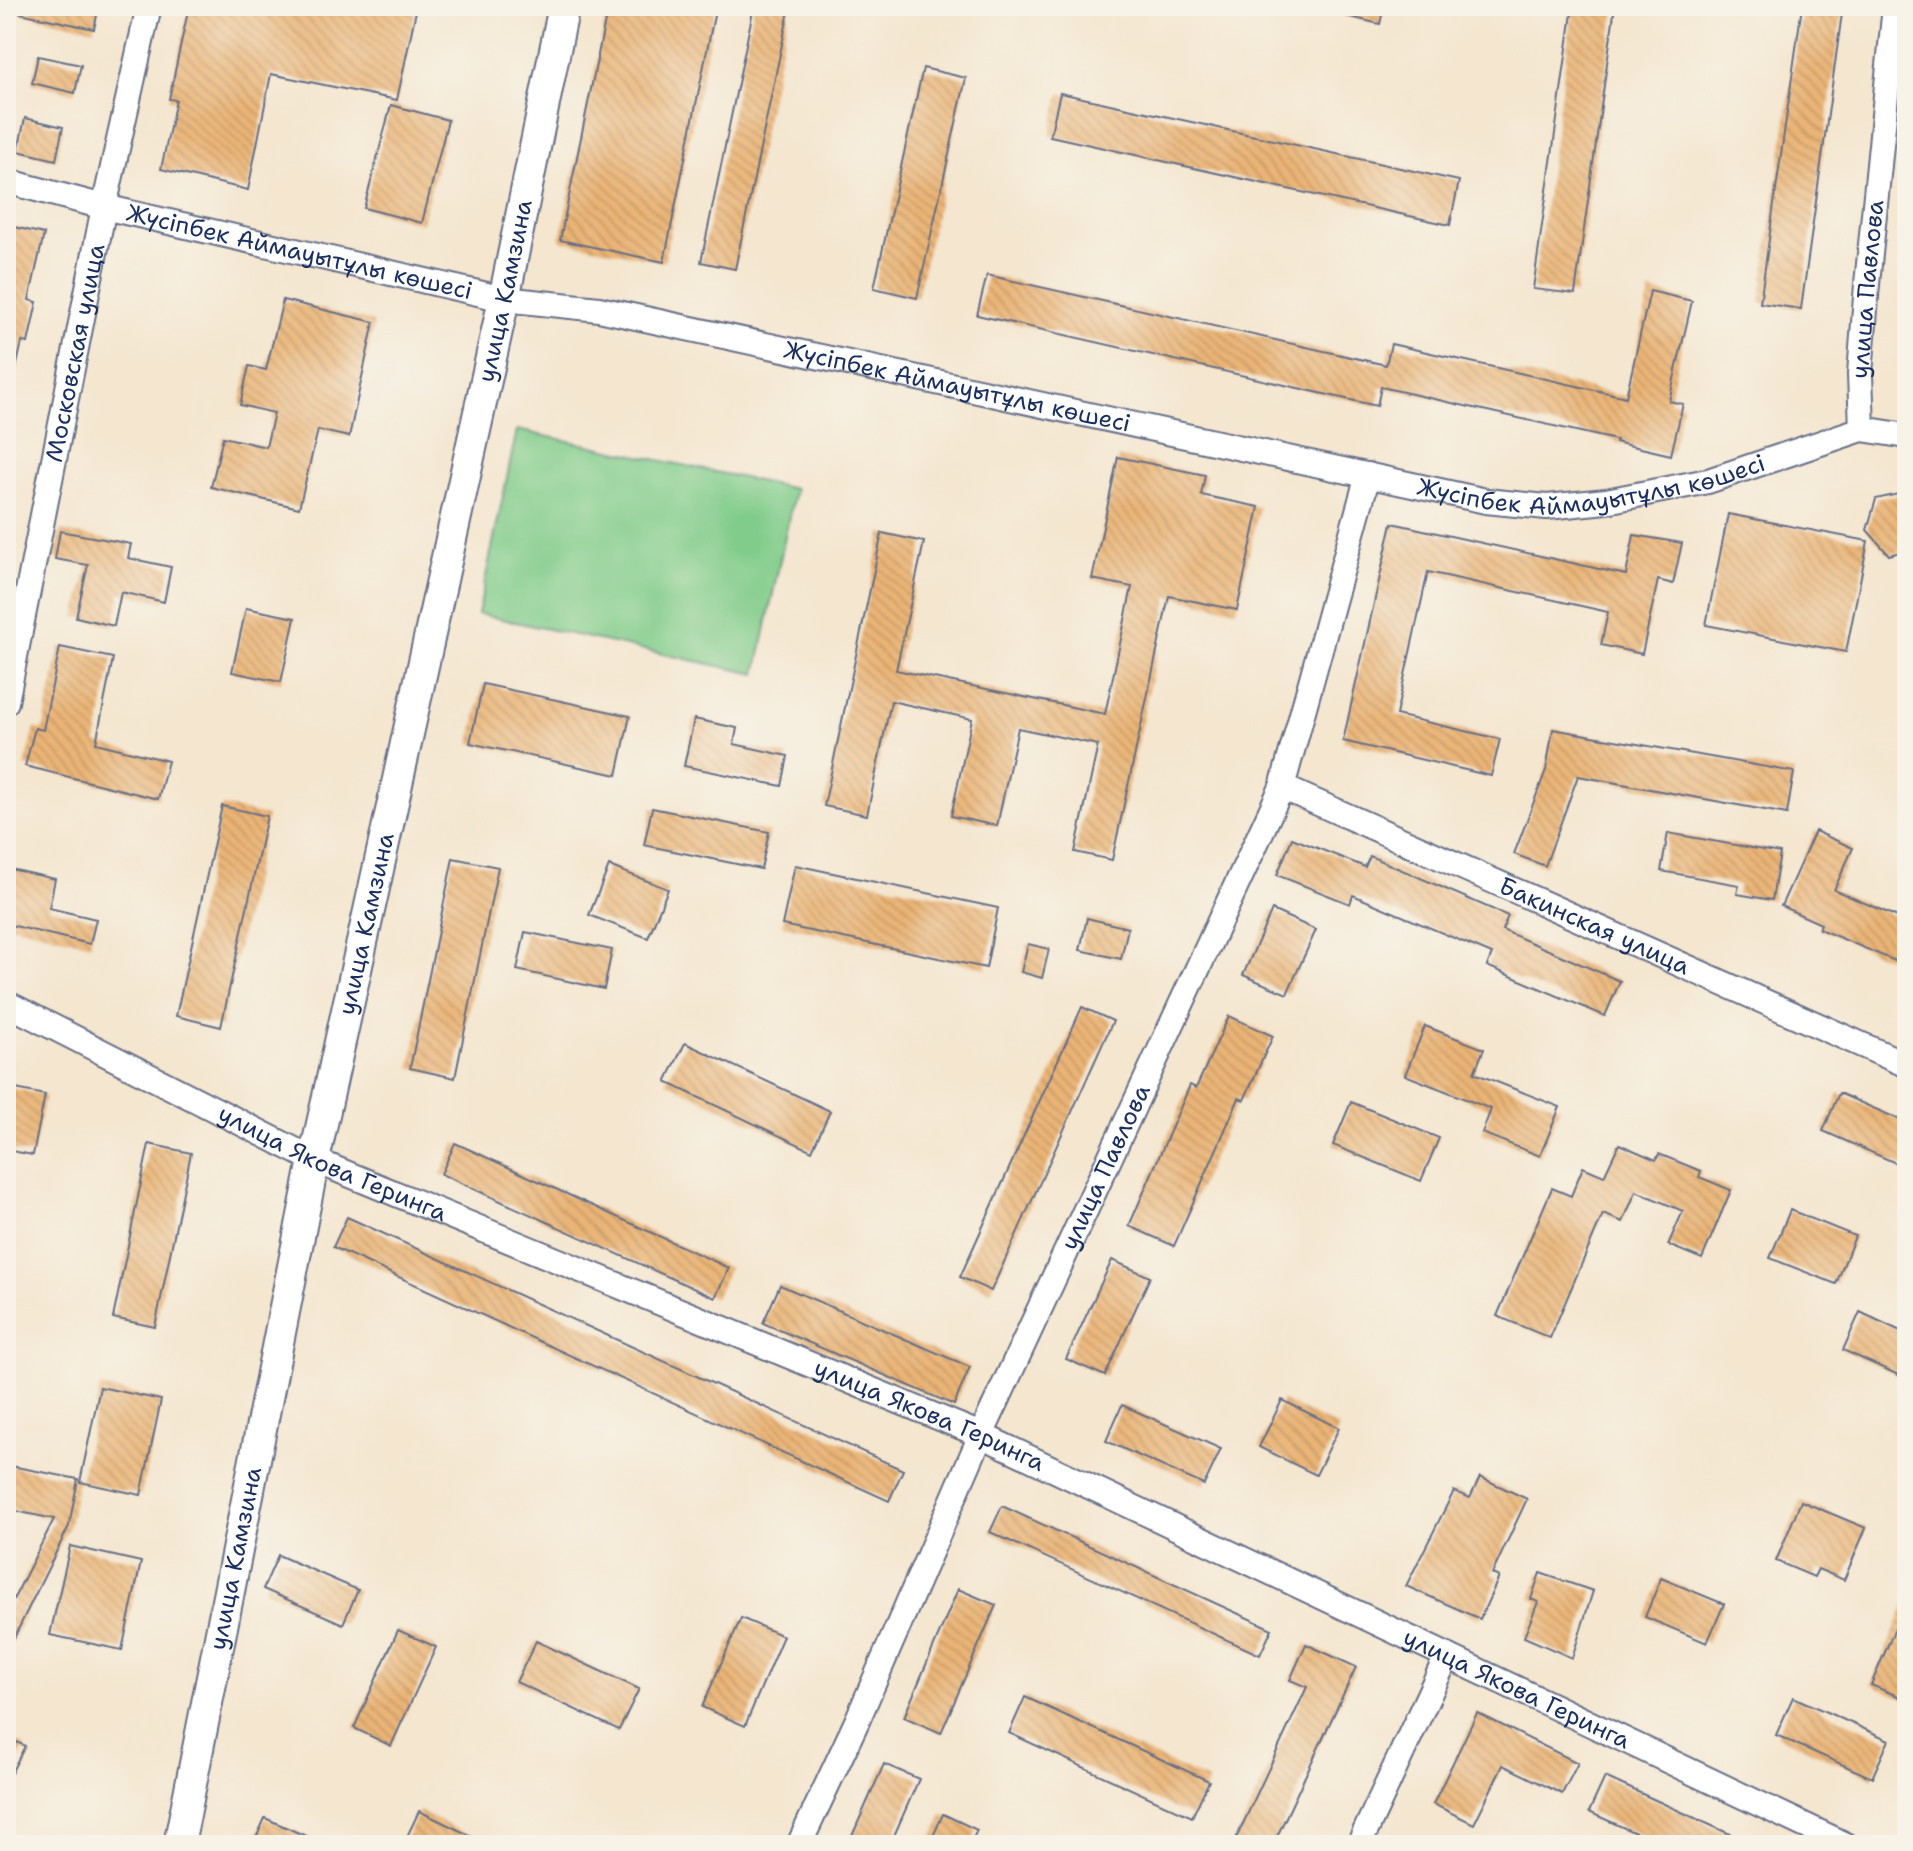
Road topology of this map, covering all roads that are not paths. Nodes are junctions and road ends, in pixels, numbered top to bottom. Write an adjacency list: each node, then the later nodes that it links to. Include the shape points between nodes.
1 (149, 6): 5 (street, Московская улица)
2 (564, 6): 6 (main road, улица Камзина)
3 (1895, 6): 7 (street, улица Павлова, via 1860,374)
4 (6, 181): 5 (street, Жүсіпбек Аймауытұлы көшесі)
5 (104, 207): 6 (street, Жүсіпбек Аймауытұлы көшесі); 10 (street, Московская улица)
6 (504, 299): 9 (street, Жүсіпбек Аймауытұлы көшесі, via 599,309); 14 (main road, улица Камзина)
7 (1862, 429): 8 (street, Жүсіпбек Аймауытұлы көшесі); 9 (street, Жүсіпбек Аймауытұлы көшесі, via 1708,481 1547,507 1486,501)
8 (1907, 436)
9 (1368, 475): 11 (street, улица Павлова)
10 (6, 702)
11 (1282, 787): 13 (street, Бакинская улица); 15 (street, улица Павлова)
12 (6, 1003): 14 (street, улица Якова Геринга)
13 (1907, 1065)
14 (314, 1160): 15 (street, улица Якова Геринга); 17 (main road, улица Камзина)
15 (981, 1435): 16 (street, улица Якова Геринга); 18 (street, улица Павлова)
16 (1447, 1656): 19 (street); 20 (street, улица Якова Геринга)
17 (179, 1845)
18 (799, 1845)
19 (1359, 1845)
20 (1846, 1845)

